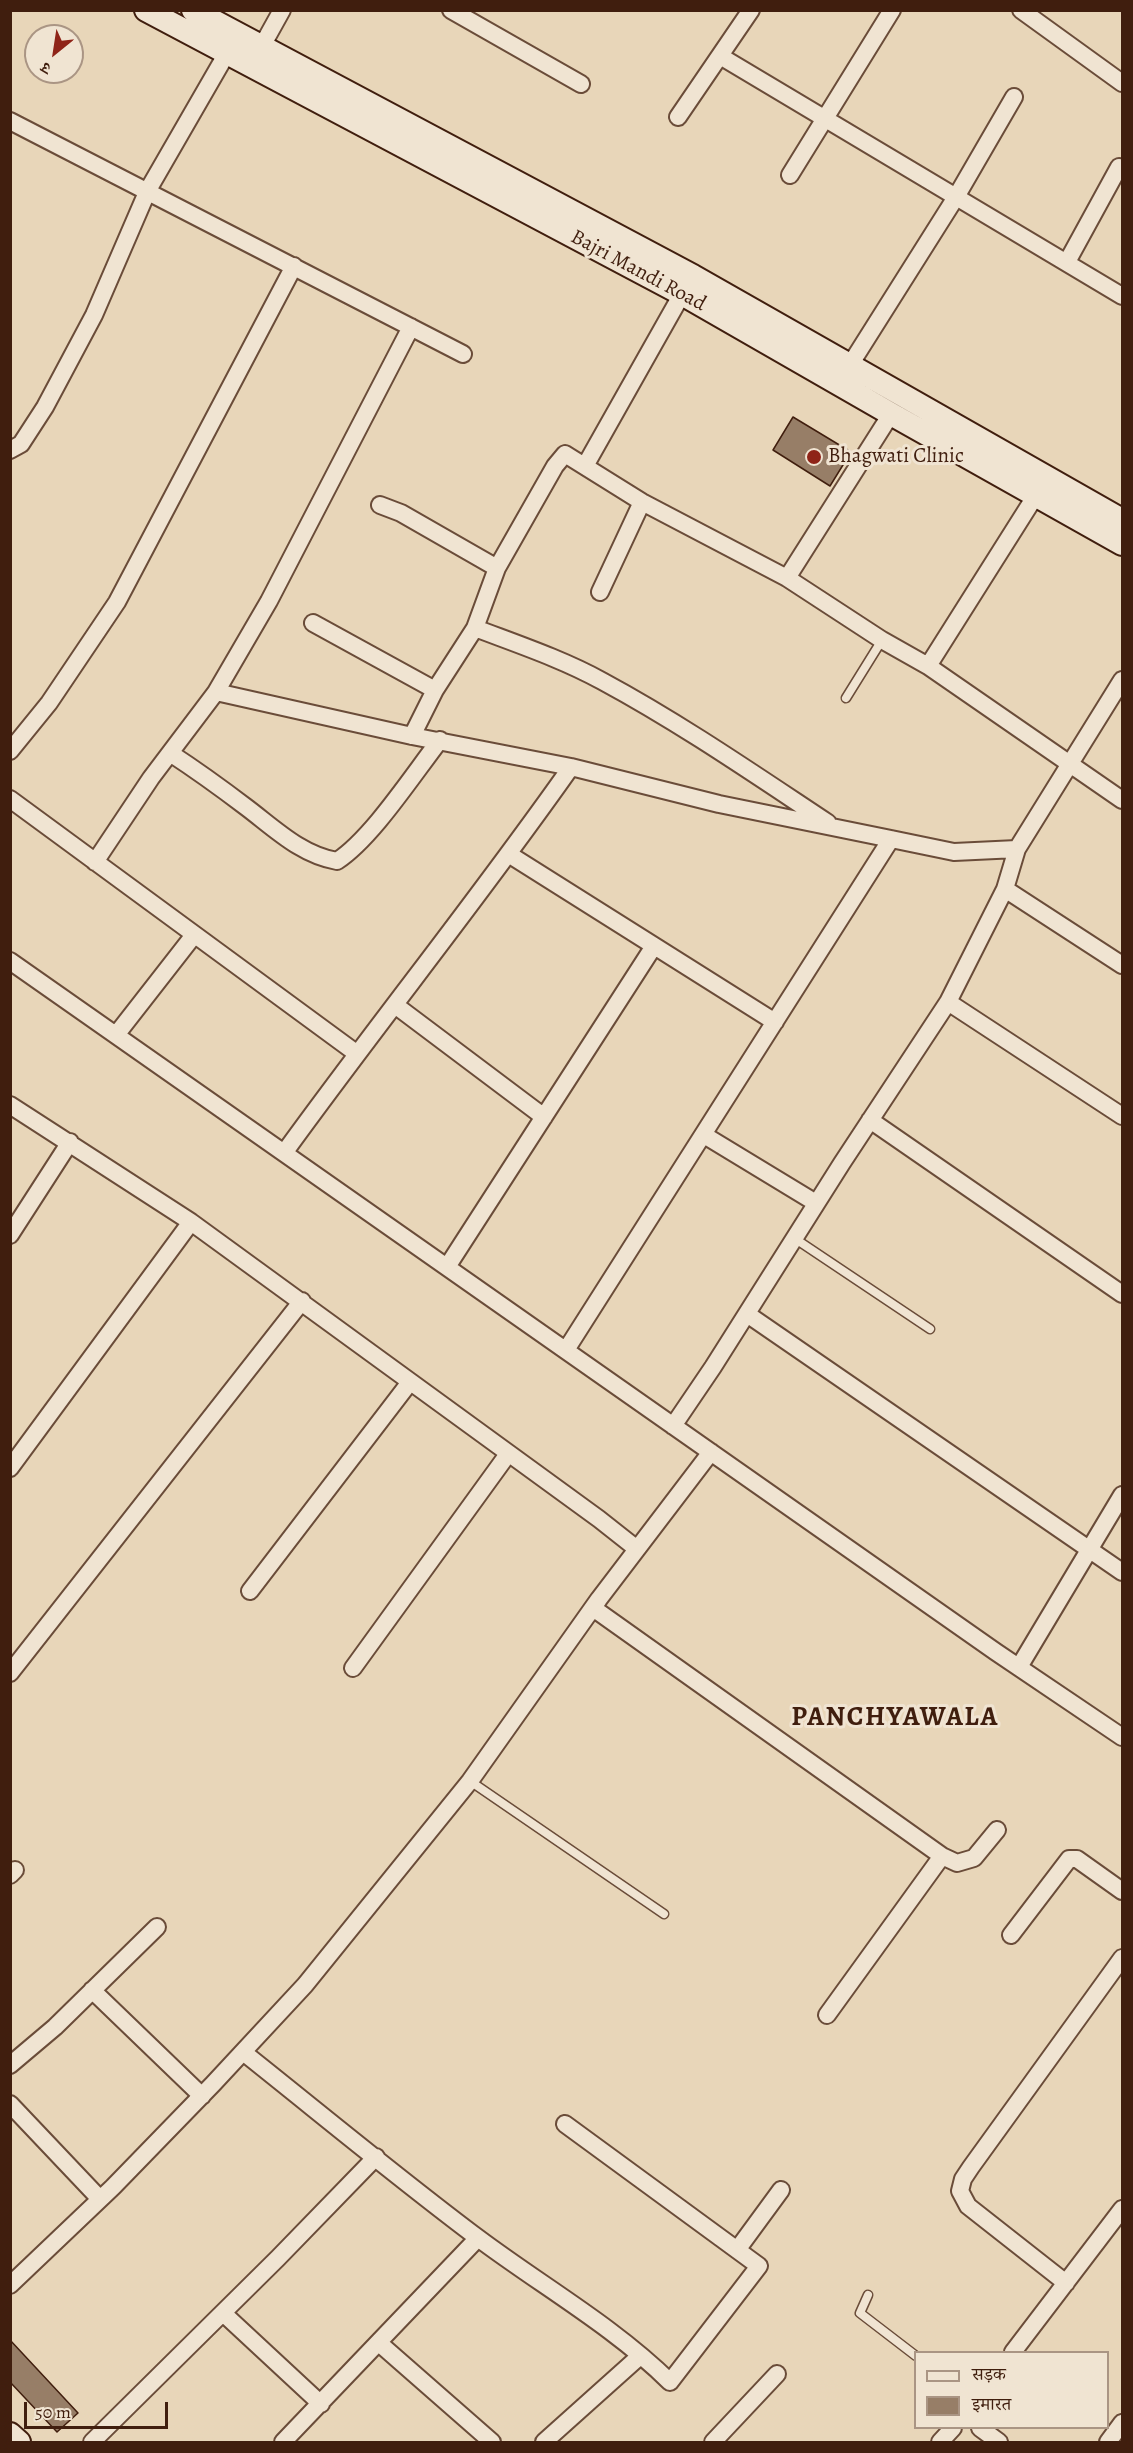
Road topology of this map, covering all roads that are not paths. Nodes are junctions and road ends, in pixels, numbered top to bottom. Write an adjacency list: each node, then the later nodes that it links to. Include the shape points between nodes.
1 (146, 10): 9 (street, Bajri Mandi Road)
2 (193, 10): 8 (street)
3 (282, 10): 8 (street)
4 (451, 10): 12 (street)
5 (751, 10): 10 (street)
6 (892, 10): 15 (street)
7 (1021, 10): 11 (street)
8 (262, 46): 9 (street); 27 (street, via 683,270)
9 (227, 53): 19 (street); 23 (street, Bajri Mandi Road)
10 (720, 56): 14 (street); 15 (street)
11 (1122, 83)
12 (581, 84)
13 (1014, 97): 20 (street)
14 (678, 117)
15 (825, 119): 18 (street); 20 (street)
16 (10, 121): 19 (street)
17 (1119, 167): 21 (street)
18 (790, 175)
19 (148, 190): 22 (street); 29 (street, via 94,315 45,407 21,444)
20 (956, 197): 21 (street); 27 (street)
21 (1066, 262): 24 (street)
22 (294, 266): 25 (street); 49 (street, via 117,602 49,703)
23 (682, 294): 28 (street, Bajri Mandi Road); 30 (street)
24 (1122, 296)
25 (411, 327): 26 (street); 45 (street, via 269,601)
26 (464, 354)
27 (850, 365): 34 (street)
28 (891, 414): 31 (street, Bajri Mandi Road); 37 (street)
29 (10, 450)
30 (585, 466): 32 (street); 36 (street, via 565,454)
31 (1036, 495): 35 (street, Bajri Mandi Road); 42 (street)
32 (642, 502): 37 (street); 38 (street)
33 (380, 505): 36 (street)
34 (1122, 520)
35 (1122, 544)
36 (497, 568): 40 (street)
37 (787, 578): 41 (street)
38 (600, 592)
39 (313, 622): 44 (street)
40 (475, 628): 44 (street); 55 (street, via 601,680)
41 (882, 640): 42 (street); 46 (lane)
42 (928, 666): 51 (street)
43 (1122, 680): 51 (street)
44 (435, 690): 47 (street)
45 (216, 692): 47 (street); 50 (street)
46 (846, 698)
47 (412, 736): 48 (street)
48 (440, 740): 50 (street, via 374,825 350,853 337,861 320,858 296,845); 52 (street)
49 (10, 751)
50 (170, 753): 59 (street)
51 (1069, 765): 54 (street); 57 (street)
52 (571, 767): 55 (street); 58 (street)
53 (10, 799): 59 (street)
54 (1122, 800)
55 (837, 828): 56 (street)
56 (891, 839): 57 (street, via 954,852); 67 (street)
57 (1017, 849): 60 (street)
58 (510, 855): 62 (street); 66 (street)
59 (95, 862): 61 (street)
60 (1005, 889): 64 (street); 65 (street)
61 (194, 935): 68 (street); 69 (street)
62 (654, 946): 67 (street); 72 (street)
63 (10, 961): 68 (street)
64 (1122, 965)
65 (948, 1002): 71 (street); 73 (street)
66 (394, 1005): 69 (street); 72 (street)
67 (776, 1022): 74 (street)
68 (116, 1035): 76 (street)
69 (356, 1053): 76 (street)
70 (10, 1105): 75 (street)
71 (1122, 1116)
72 (544, 1117): 81 (street)
73 (870, 1120): 77 (street); 82 (street)
74 (704, 1135): 77 (street); 86 (street)
75 (70, 1142): 78 (street); 79 (street)
76 (284, 1153): 81 (street)
77 (816, 1203): 80 (street)
78 (191, 1222): 83 (street); 91 (street)
79 (10, 1234)
80 (794, 1238): 84 (street); 85 (lane)
81 (447, 1267): 86 (street)
82 (1122, 1294)
83 (302, 1301): 87 (street); 100 (street)
84 (747, 1314): 88 (street); 94 (street)
85 (930, 1329)
86 (566, 1350): 88 (street)
87 (410, 1382): 90 (street); 96 (street)
88 (673, 1425): 89 (street)
89 (711, 1452): 93 (street); 98 (street)
90 (508, 1454): 93 (street); 99 (street)
91 (10, 1468)
92 (1122, 1495): 94 (street)
93 (637, 1549): 97 (street)
94 (1088, 1550): 95 (street); 98 (street)
95 (1122, 1572)
96 (250, 1591)
97 (593, 1608): 102 (street); 104 (street)
98 (1019, 1667): 101 (street)
99 (353, 1668)
100 (10, 1673)
101 (1122, 1737)
102 (470, 1780): 106 (lane); 112 (street, via 305,1985)
103 (998, 1830): 104 (street, via 974,1858 957,1863)
104 (942, 1856): 111 (street)
105 (1122, 1891): 108 (street, via 1077,1859 1069,1859)
106 (664, 1914)
107 (157, 1928): 110 (street)
108 (1011, 1935)
109 (1122, 1958): 123 (street, via 971,2167 960,2191 969,2206)
110 (92, 1990): 113 (street); 114 (street)
111 (827, 2015)
112 (243, 2052): 114 (street); 117 (street)
113 (10, 2065)
114 (202, 2096): 119 (street)
115 (10, 2104): 119 (street)
116 (565, 2124): 122 (street)
117 (376, 2157): 121 (street); 126 (street)
118 (781, 2190): 122 (street)
119 (100, 2199): 124 (street)
120 (1122, 2209): 123 (street)
121 (478, 2238): 127 (street); 130 (street)
122 (738, 2250): 130 (street, via 759,2266 670,2382)
123 (1066, 2283): 128 (street)
124 (10, 2285)
125 (868, 2295): 129 (lane, via 860,2313)
126 (223, 2313): 132 (street); 138 (street)
127 (379, 2343): 132 (street); 140 (street)
128 (1014, 2351)
129 (914, 2355)
130 (640, 2356): 141 (street)
131 (777, 2374): 142 (street)
132 (321, 2404): 139 (street)
133 (1122, 2423): 145 (street)
134 (951, 2429): 143 (street)
135 (983, 2429): 144 (street)
136 (10, 2434): 137 (street)
137 (19, 2442)
138 (92, 2442)
139 (283, 2442)
140 (492, 2442)
141 (544, 2442)
142 (713, 2442)
143 (940, 2442)
144 (999, 2442)
145 (1108, 2442)

